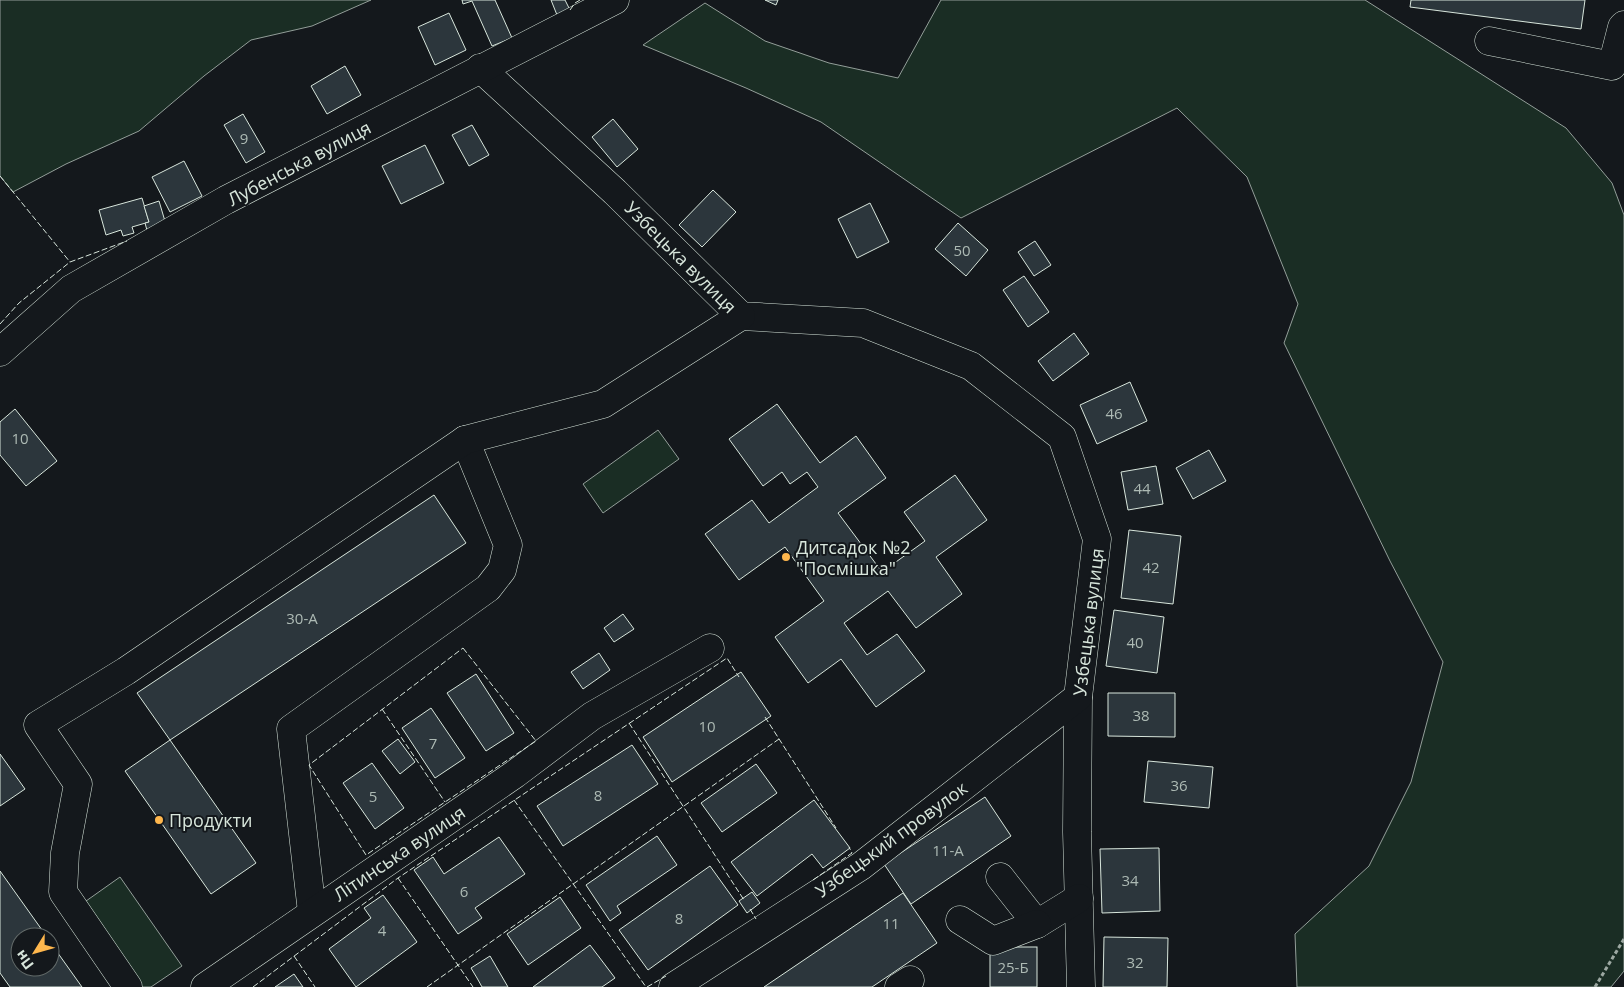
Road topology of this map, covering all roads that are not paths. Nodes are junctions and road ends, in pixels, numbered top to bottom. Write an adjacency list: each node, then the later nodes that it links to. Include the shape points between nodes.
1 (615, 0): 4 (street, Лубенська вулиця)
2 (1624, 26): 3 (street, via 1612,66)
3 (1489, 42)
4 (480, 68): 5 (street, Узбецька вулиця, via 615,192); 6 (street, Лубенська вулиця, via 226,200 71,288)
5 (741, 316): 7 (street, via 603,404); 9 (street, Узбецька вулиця, via 863,323 971,366 1062,437 1097,539)
6 (0, 352)
7 (465, 440): 12 (street, via 508,545 502,570 488,588 291,729); 15 (street, via 126,670 38,725 78,784 65,853 63,892)
8 (710, 648): 12 (street, Літинська вулиця, via 592,716 515,774)
9 (1078, 697): 11 (street, Узбецька вулиця); 17 (street, Узбецький провулок, via 861,866)
10 (1000, 877): 14 (street)
11 (1079, 898): 14 (street); 18 (street, Узбецька вулиця)
12 (312, 912): 16 (street, Літинська вулиця)
13 (960, 920): 14 (street, via 993,941)
14 (1037, 924)
15 (128, 987)
16 (204, 987)
17 (673, 987)
18 (1081, 987)

